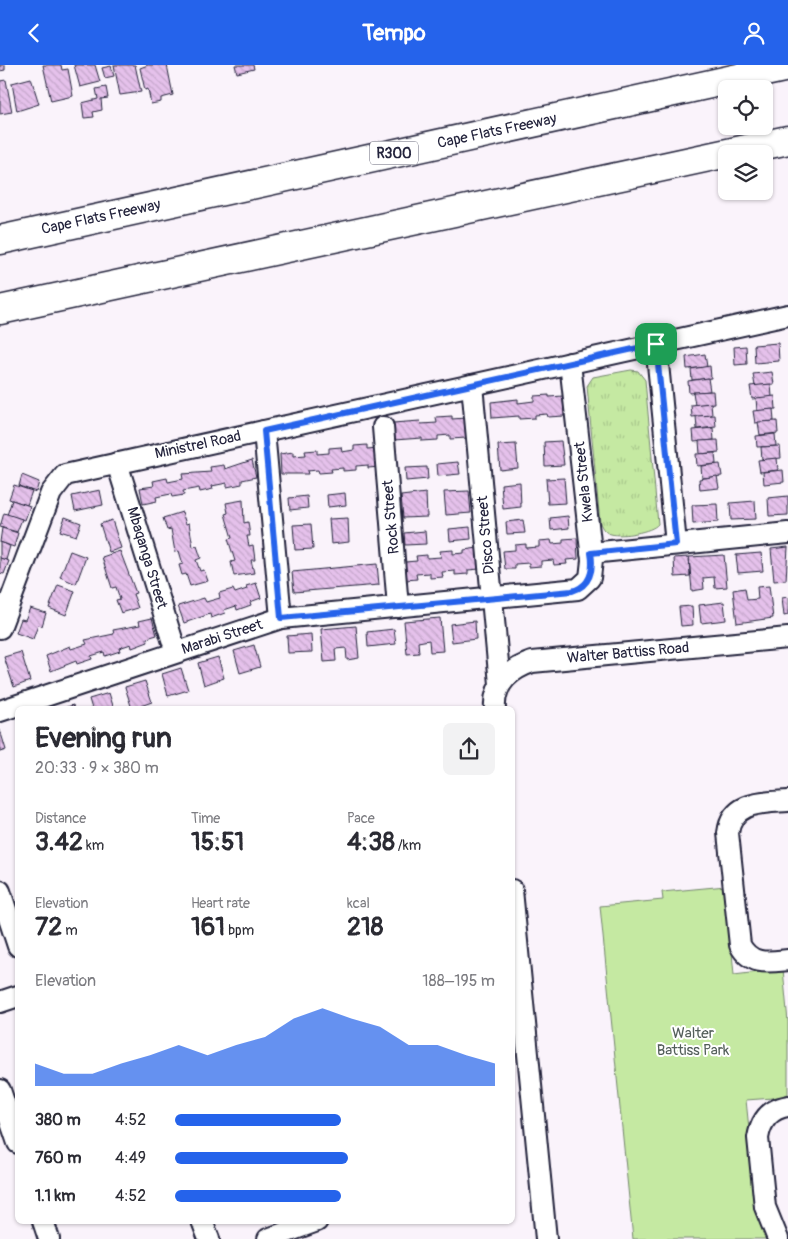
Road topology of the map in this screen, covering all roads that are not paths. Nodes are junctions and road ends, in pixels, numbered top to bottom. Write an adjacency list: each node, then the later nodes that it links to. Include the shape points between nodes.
1 (788, 67): 3 (highway, Cape Flats Freeway / R300)
2 (788, 140): 4 (highway)
3 (0, 240)
4 (0, 310)
5 (788, 315): 6 (street, Ministrel Road)
6 (656, 344): 7 (street, Ministrel Road); 13 (street)
7 (570, 363): 8 (street, Ministrel Road); 14 (street, Kwela Street)
8 (472, 385): 10 (street, Ministrel Road); 16 (street, Disco Street)
9 (383, 427): 17 (street, Rock Street)
10 (264, 431): 11 (street, Ministrel Road); 18 (street)
11 (117, 463): 19 (street, Ministrel Road, via 65,475 50,493); 21 (street, Mbaqanga Street)
12 (788, 533): 13 (street)
13 (676, 544): 14 (street)
14 (591, 553): 15 (street, Kwela Street, via 590,578)
15 (572, 591): 16 (street, Marabi Street)
16 (492, 599): 17 (street, Marabi Street); 22 (street, Disco Street)
17 (398, 607): 18 (street, Marabi Street)
18 (281, 618): 21 (street, Marabi Street)
19 (0, 628)
20 (788, 638): 22 (street, Walter Battiss Road, via 532,662 514,670)
21 (176, 652): 24 (street, Marabi Street)
22 (500, 685): 23 (street)
23 (495, 706)
24 (0, 711)
25 (788, 801): 29 (street, via 741,808 732,819 728,833 740,945 754,960)
26 (0, 891): 27 (street)
27 (15, 936)
28 (515, 948): 32 (street)
29 (788, 960)
30 (15, 997): 31 (street)
31 (0, 1002)
32 (519, 1025): 42 (street)
33 (0, 1090): 35 (street)
34 (788, 1106): 43 (street, via 768,1115 758,1138 765,1207)
35 (15, 1134)
36 (44, 1224): 39 (street)
37 (203, 1224): 40 (street)
38 (309, 1224): 41 (street)
39 (49, 1239)
40 (209, 1239)
41 (268, 1239)
42 (546, 1239)
43 (778, 1239)

